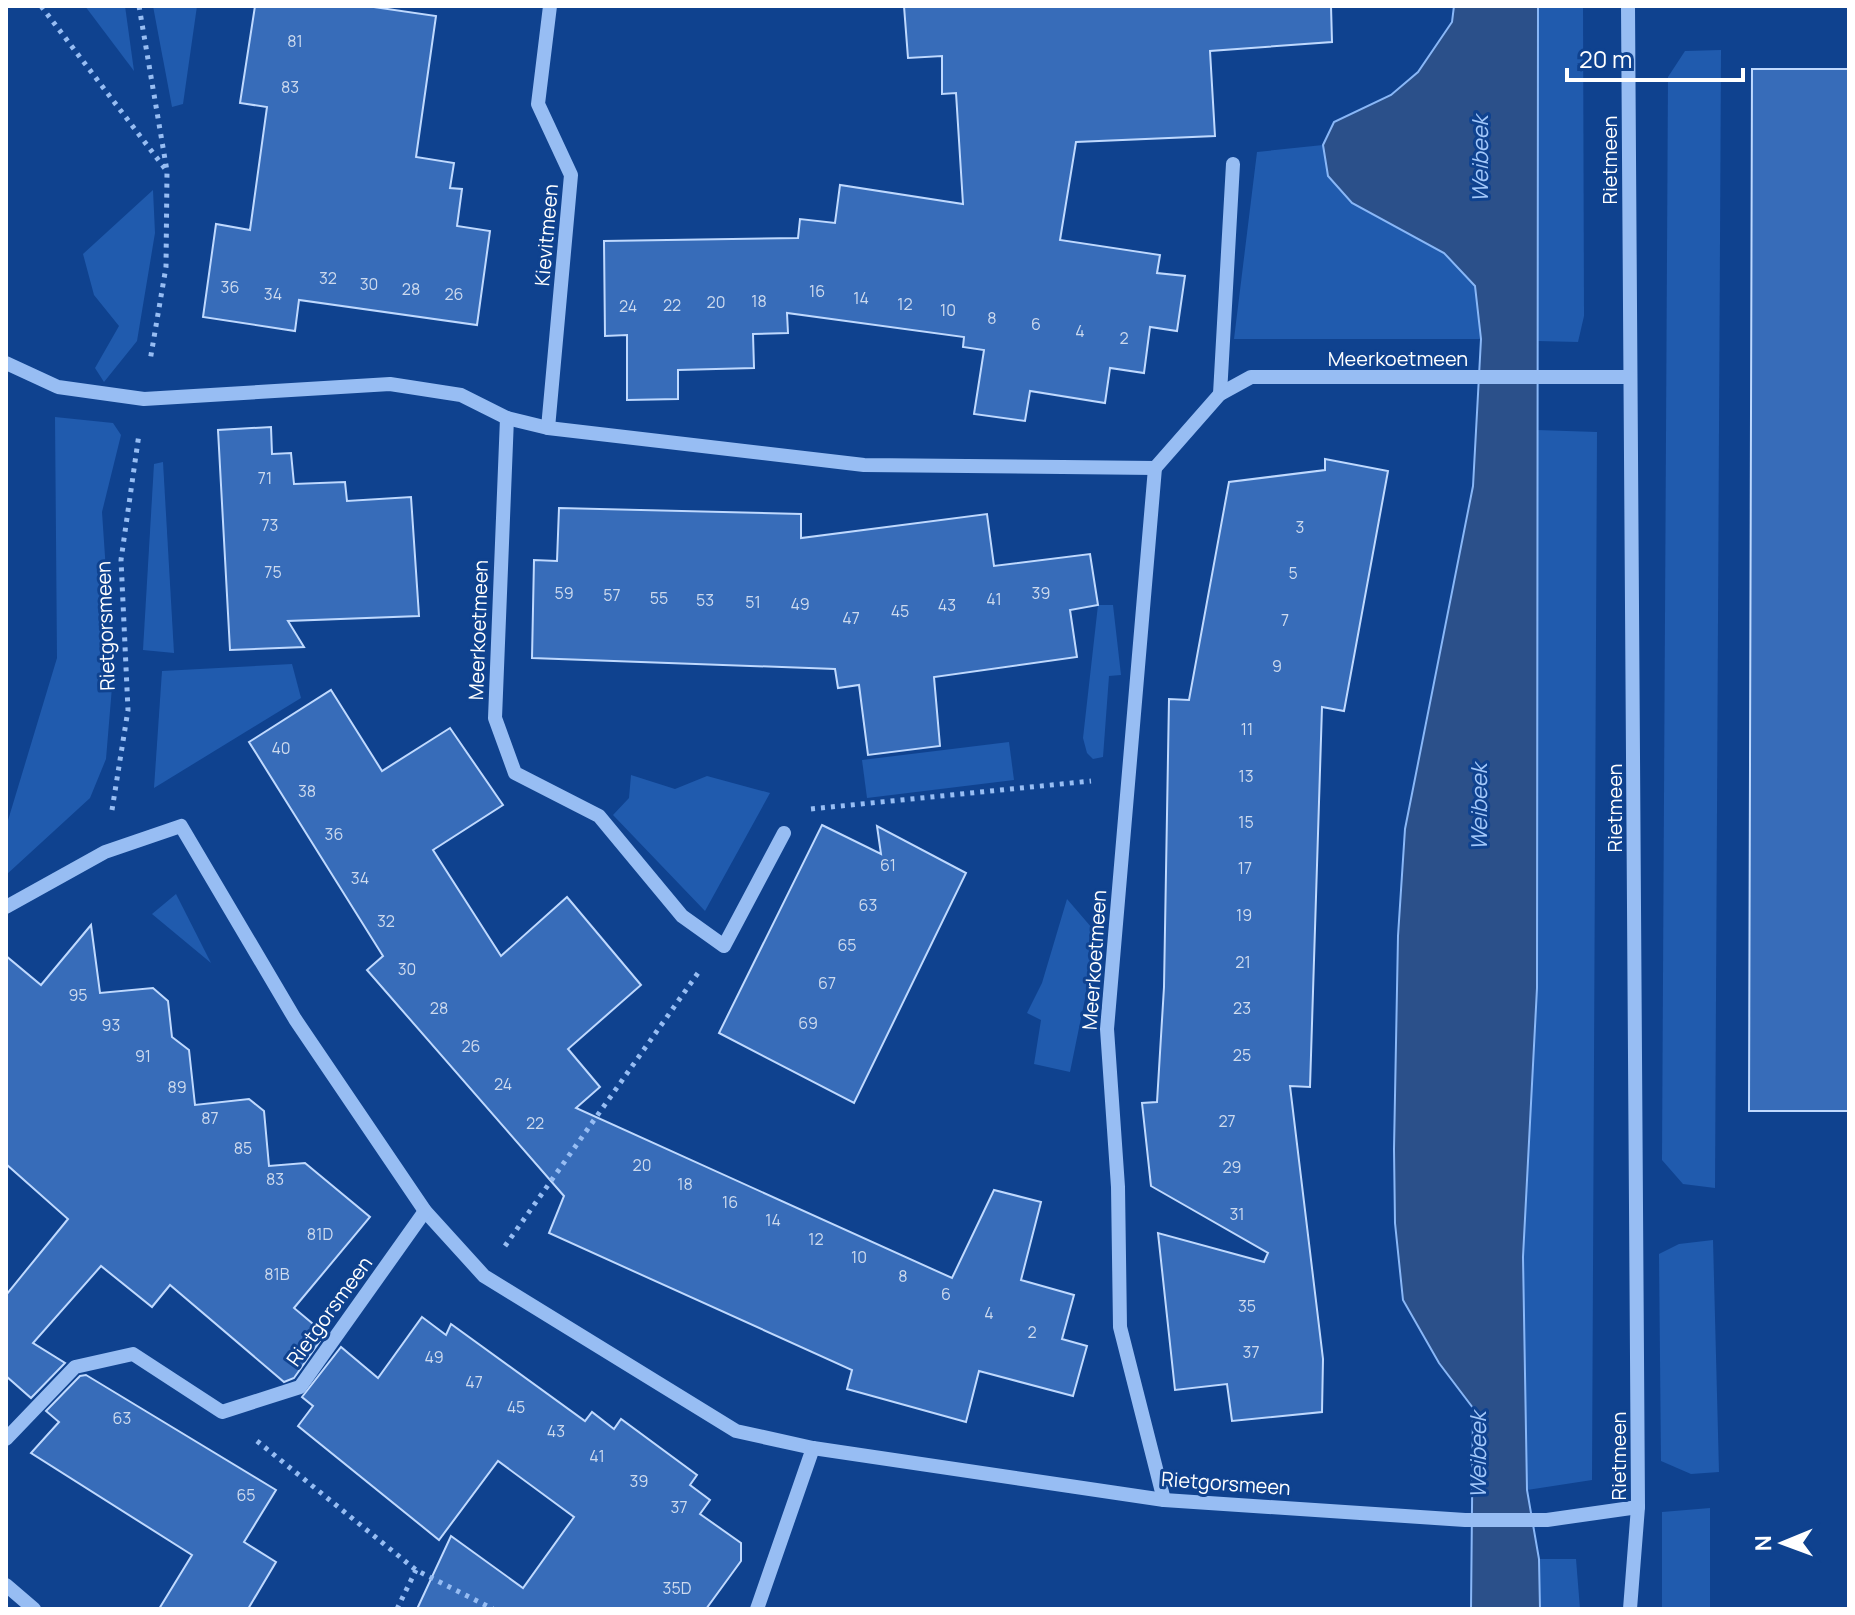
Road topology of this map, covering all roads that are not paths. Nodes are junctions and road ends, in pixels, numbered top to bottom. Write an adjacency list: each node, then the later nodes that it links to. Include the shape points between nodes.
1 (550, 6): 8 (street, Kievitmeen, via 538,104 571,175)
2 (1628, 6): 5 (street, Rietmeen)
3 (1233, 164): 6 (street)
4 (6, 363): 7 (street, via 58,387 144,399 390,384 461,395)
5 (1630, 377): 6 (street, Meerkoetmeen, via 1251,377); 16 (street, Rietmeen)
6 (1220, 394): 9 (street, Meerkoetmeen)
7 (507, 418): 8 (street); 10 (street, Meerkoetmeen, via 495,718 515,773 599,816 682,916 724,946)
8 (548, 428): 9 (street, via 864,465)
9 (1155, 468): 15 (street, Meerkoetmeen, via 1107,1029 1118,1187 1120,1327)
10 (784, 833)
11 (6, 907): 12 (street, Rietgorsmeen, via 105,852 181,826 295,1019)
12 (425, 1211): 13 (street, Rietgorsmeen, via 300,1387 222,1412 133,1354 75,1367); 14 (street, Rietgorsmeen, via 484,1276 736,1431)
13 (6, 1439)
14 (813, 1448): 15 (street, Rietgorsmeen); 19 (street)
15 (1164, 1500): 16 (street, Rietgorsmeen, via 1465,1520 1547,1520)
16 (1638, 1507): 20 (street, Rietmeen)
17 (6, 1585): 18 (street)
18 (34, 1609)
19 (757, 1609)
20 (1630, 1609)

